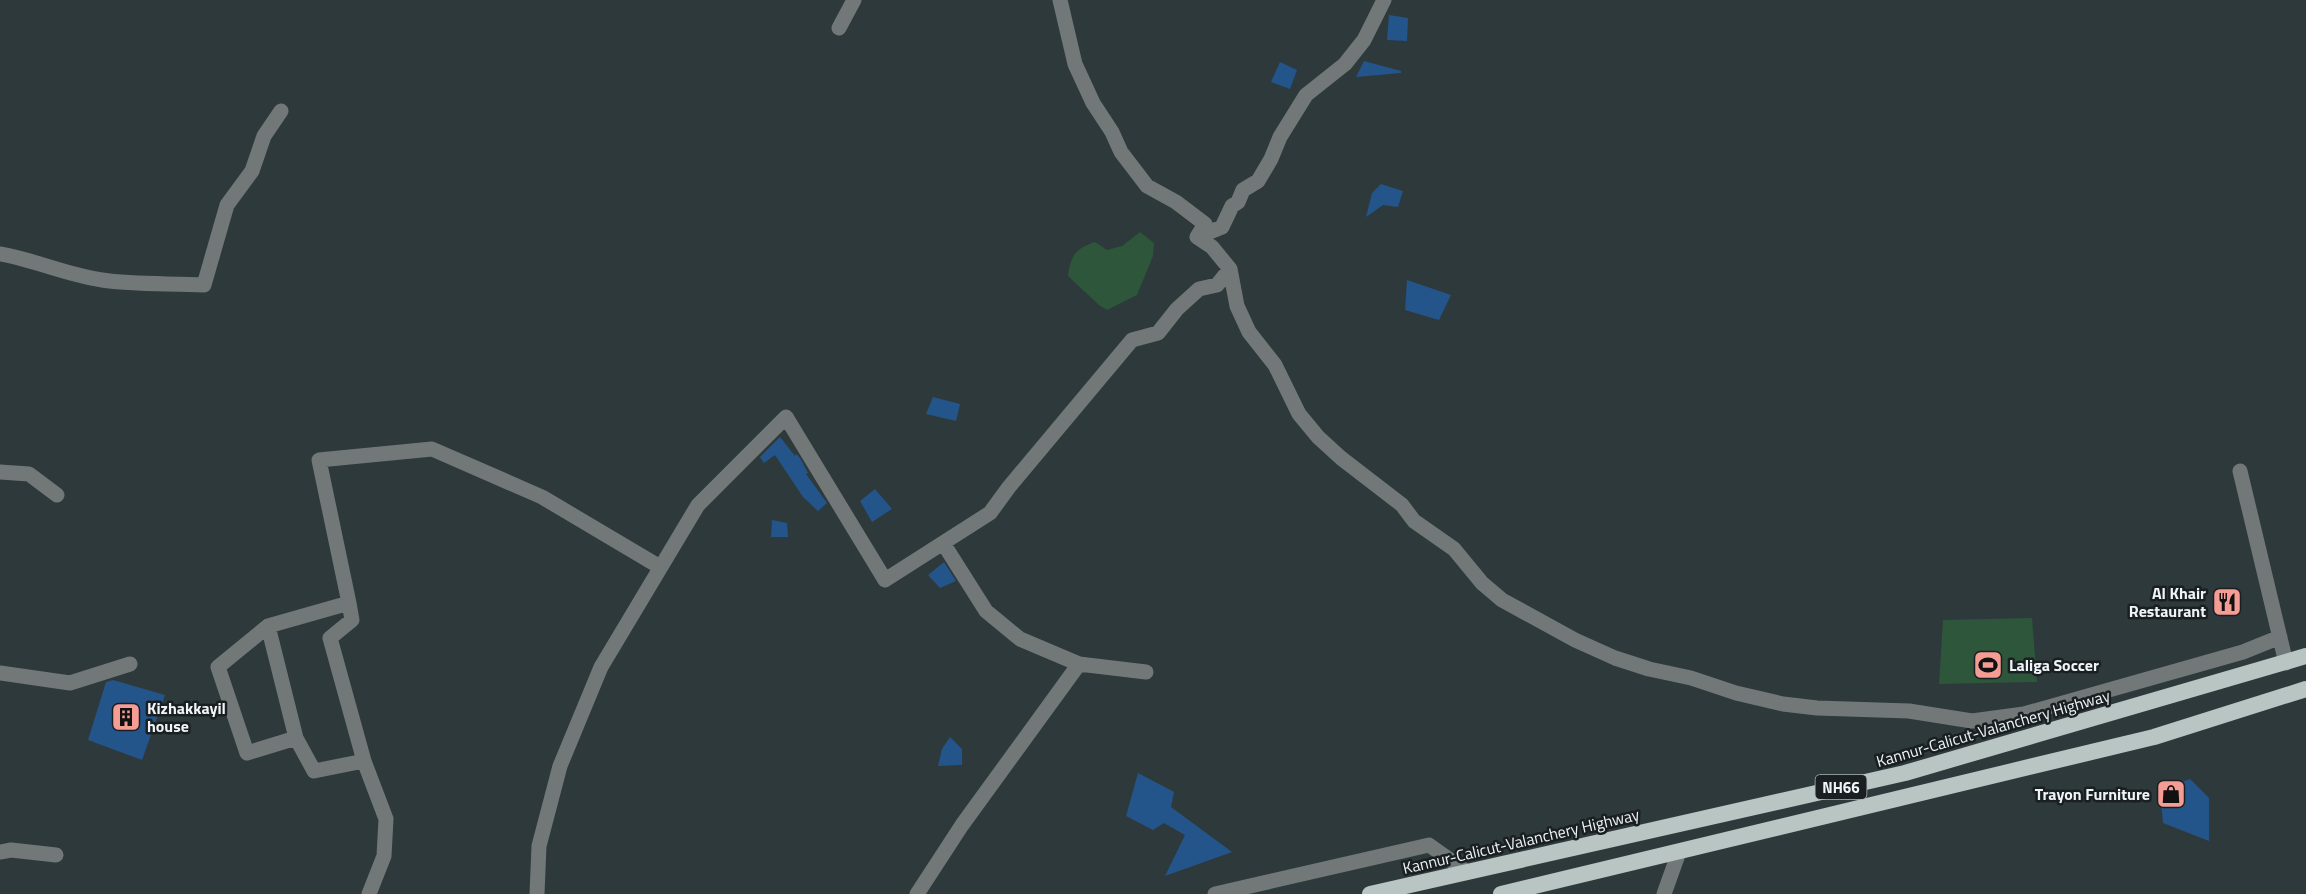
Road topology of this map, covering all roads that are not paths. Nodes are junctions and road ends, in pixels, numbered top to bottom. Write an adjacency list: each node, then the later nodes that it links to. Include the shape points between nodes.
1 (854, 0): 4 (street)
2 (1060, 0): 6 (street, via 1075,64 1120,152 1147,186 1205,224)
3 (1384, 0): 6 (street, via 1364,40 1345,64 1306,95 1258,181 1244,190 1222,227)
4 (839, 28)
5 (281, 111): 7 (street, via 264,136 252,171 227,205 204,285 103,280)
6 (1197, 237): 8 (street, via 1212,247)
7 (0, 254)
8 (1230, 269): 12 (street, via 1217,285 1199,290 1177,309 1158,333 1132,340 990,513); 16 (street, via 1237,306 1249,332 1275,365 1299,414 1318,437 1402,505 1414,521 1454,549 1502,600 1575,640 1649,669 1783,704 1909,711 1972,721 2036,711 2243,652)
9 (2240, 471): 16 (street)
10 (0, 472): 11 (street, via 29,474)
11 (57, 495)
12 (943, 543): 13 (street, via 885,580 786,417 698,505); 20 (street, via 986,611 1020,639)
13 (660, 567): 14 (street, via 542,497 432,449 319,460); 32 (street, via 601,667 560,766 539,846)
14 (349, 603): 15 (street); 25 (street, via 352,620 330,638)
15 (268, 626): 24 (street); 24 (street, via 218,667 246,753)
16 (2280, 637): 18 (street)
17 (2306, 656): 18 (highway, Kannur-Calicut-Valanchery Highway / NH66)
18 (2286, 663): 29 (highway, Kannur-Calicut-Valanchery Highway / NH66, via 1905,773)
19 (130, 664): 22 (street, via 70,683)
20 (1079, 664): 21 (street); 33 (street)
21 (1146, 672)
22 (0, 673)
23 (2306, 689): 27 (highway, NH66, via 2154,737)
24 (296, 738): 25 (street, via 314,771)
25 (364, 761): 31 (street, via 386,819 384,856)
26 (0, 852): 28 (street)
27 (1679, 852): 30 (highway, NH66); 36 (street)
28 (56, 855)
29 (1467, 872): 34 (street, via 1429,845); 35 (highway, Kannur-Calicut-Valanchery Highway / NH66)
30 (1506, 893)
31 (369, 894)
32 (537, 894)
33 (917, 894)
34 (1215, 894)
35 (1370, 894)
36 (1664, 894)

